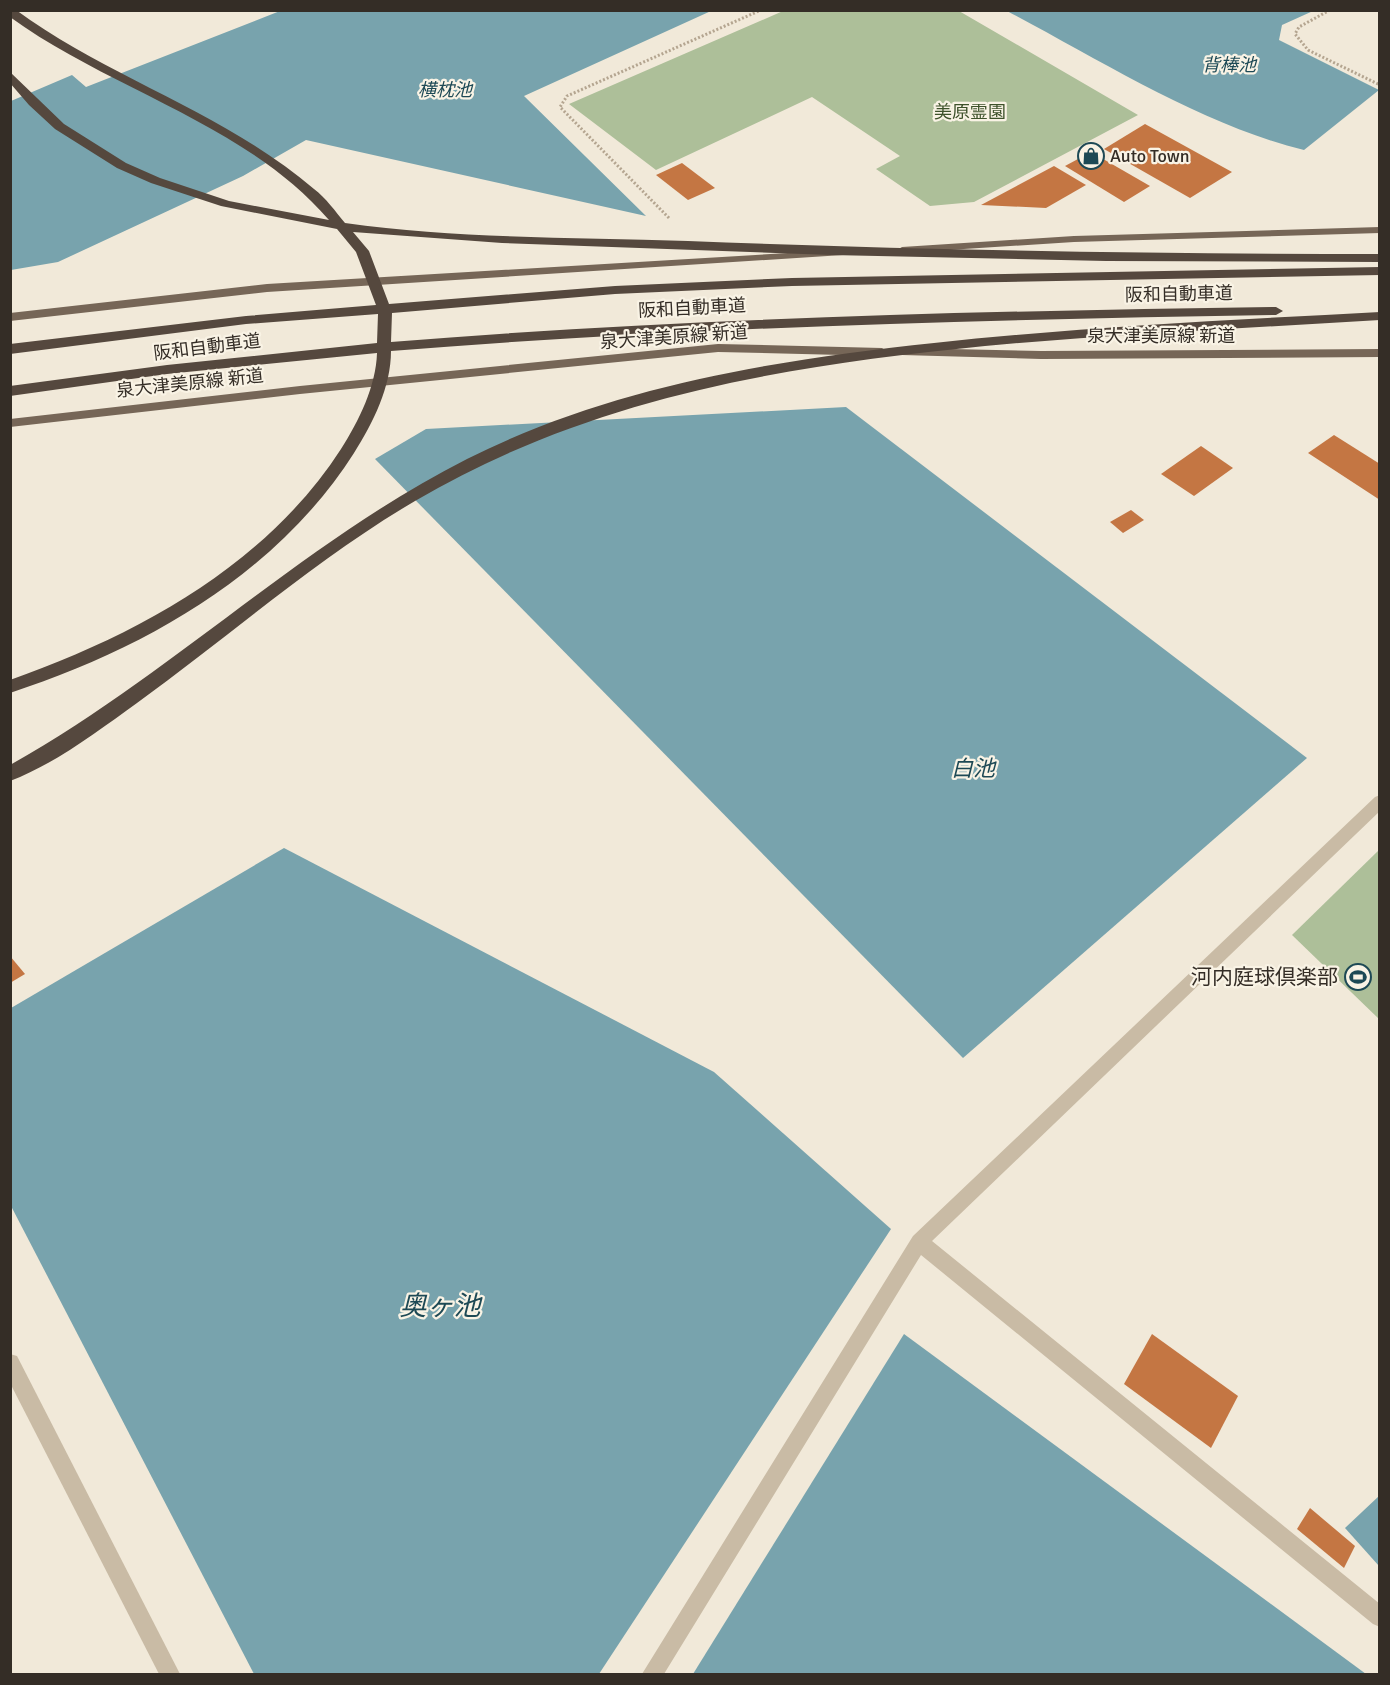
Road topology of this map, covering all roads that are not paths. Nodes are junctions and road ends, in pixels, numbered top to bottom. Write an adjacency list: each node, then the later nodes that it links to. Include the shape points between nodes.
1 (10, 11): 13 (highway, via 77,53 243,143 313,194 346,227 368,259 381,289 387,323 386,359 379,393 364,430 312,503 279,535 226,579 176,612 67,667)
2 (10, 75): 4 (highway, via 47,116 79,141 119,164 211,199 312,221 449,234 767,249)
3 (1380, 230): 8 (main road, via 1074,239 267,288)
4 (1380, 258)
5 (1380, 271): 9 (highway, 阪和自動車道, via 826,281 615,290 246,320)
6 (1380, 309): 11 (highway, 阪和自動車道, via 902,318 620,330 442,341 256,359)
7 (1380, 316): 14 (highway, via 1032,337 846,355 720,376 553,426 476,460 346,537 130,702 50,754)
8 (10, 317)
9 (10, 349)
10 (1380, 353): 12 (main road, 泉大津美原線 新道, via 1041,355 718,348)
11 (10, 391)
12 (10, 423)
13 (10, 687)
14 (10, 774)
15 (1380, 801): 16 (street)
16 (919, 1242): 18 (street); 20 (street)
17 (10, 1363): 19 (street)
18 (1380, 1617)
19 (170, 1674)
20 (652, 1674)

